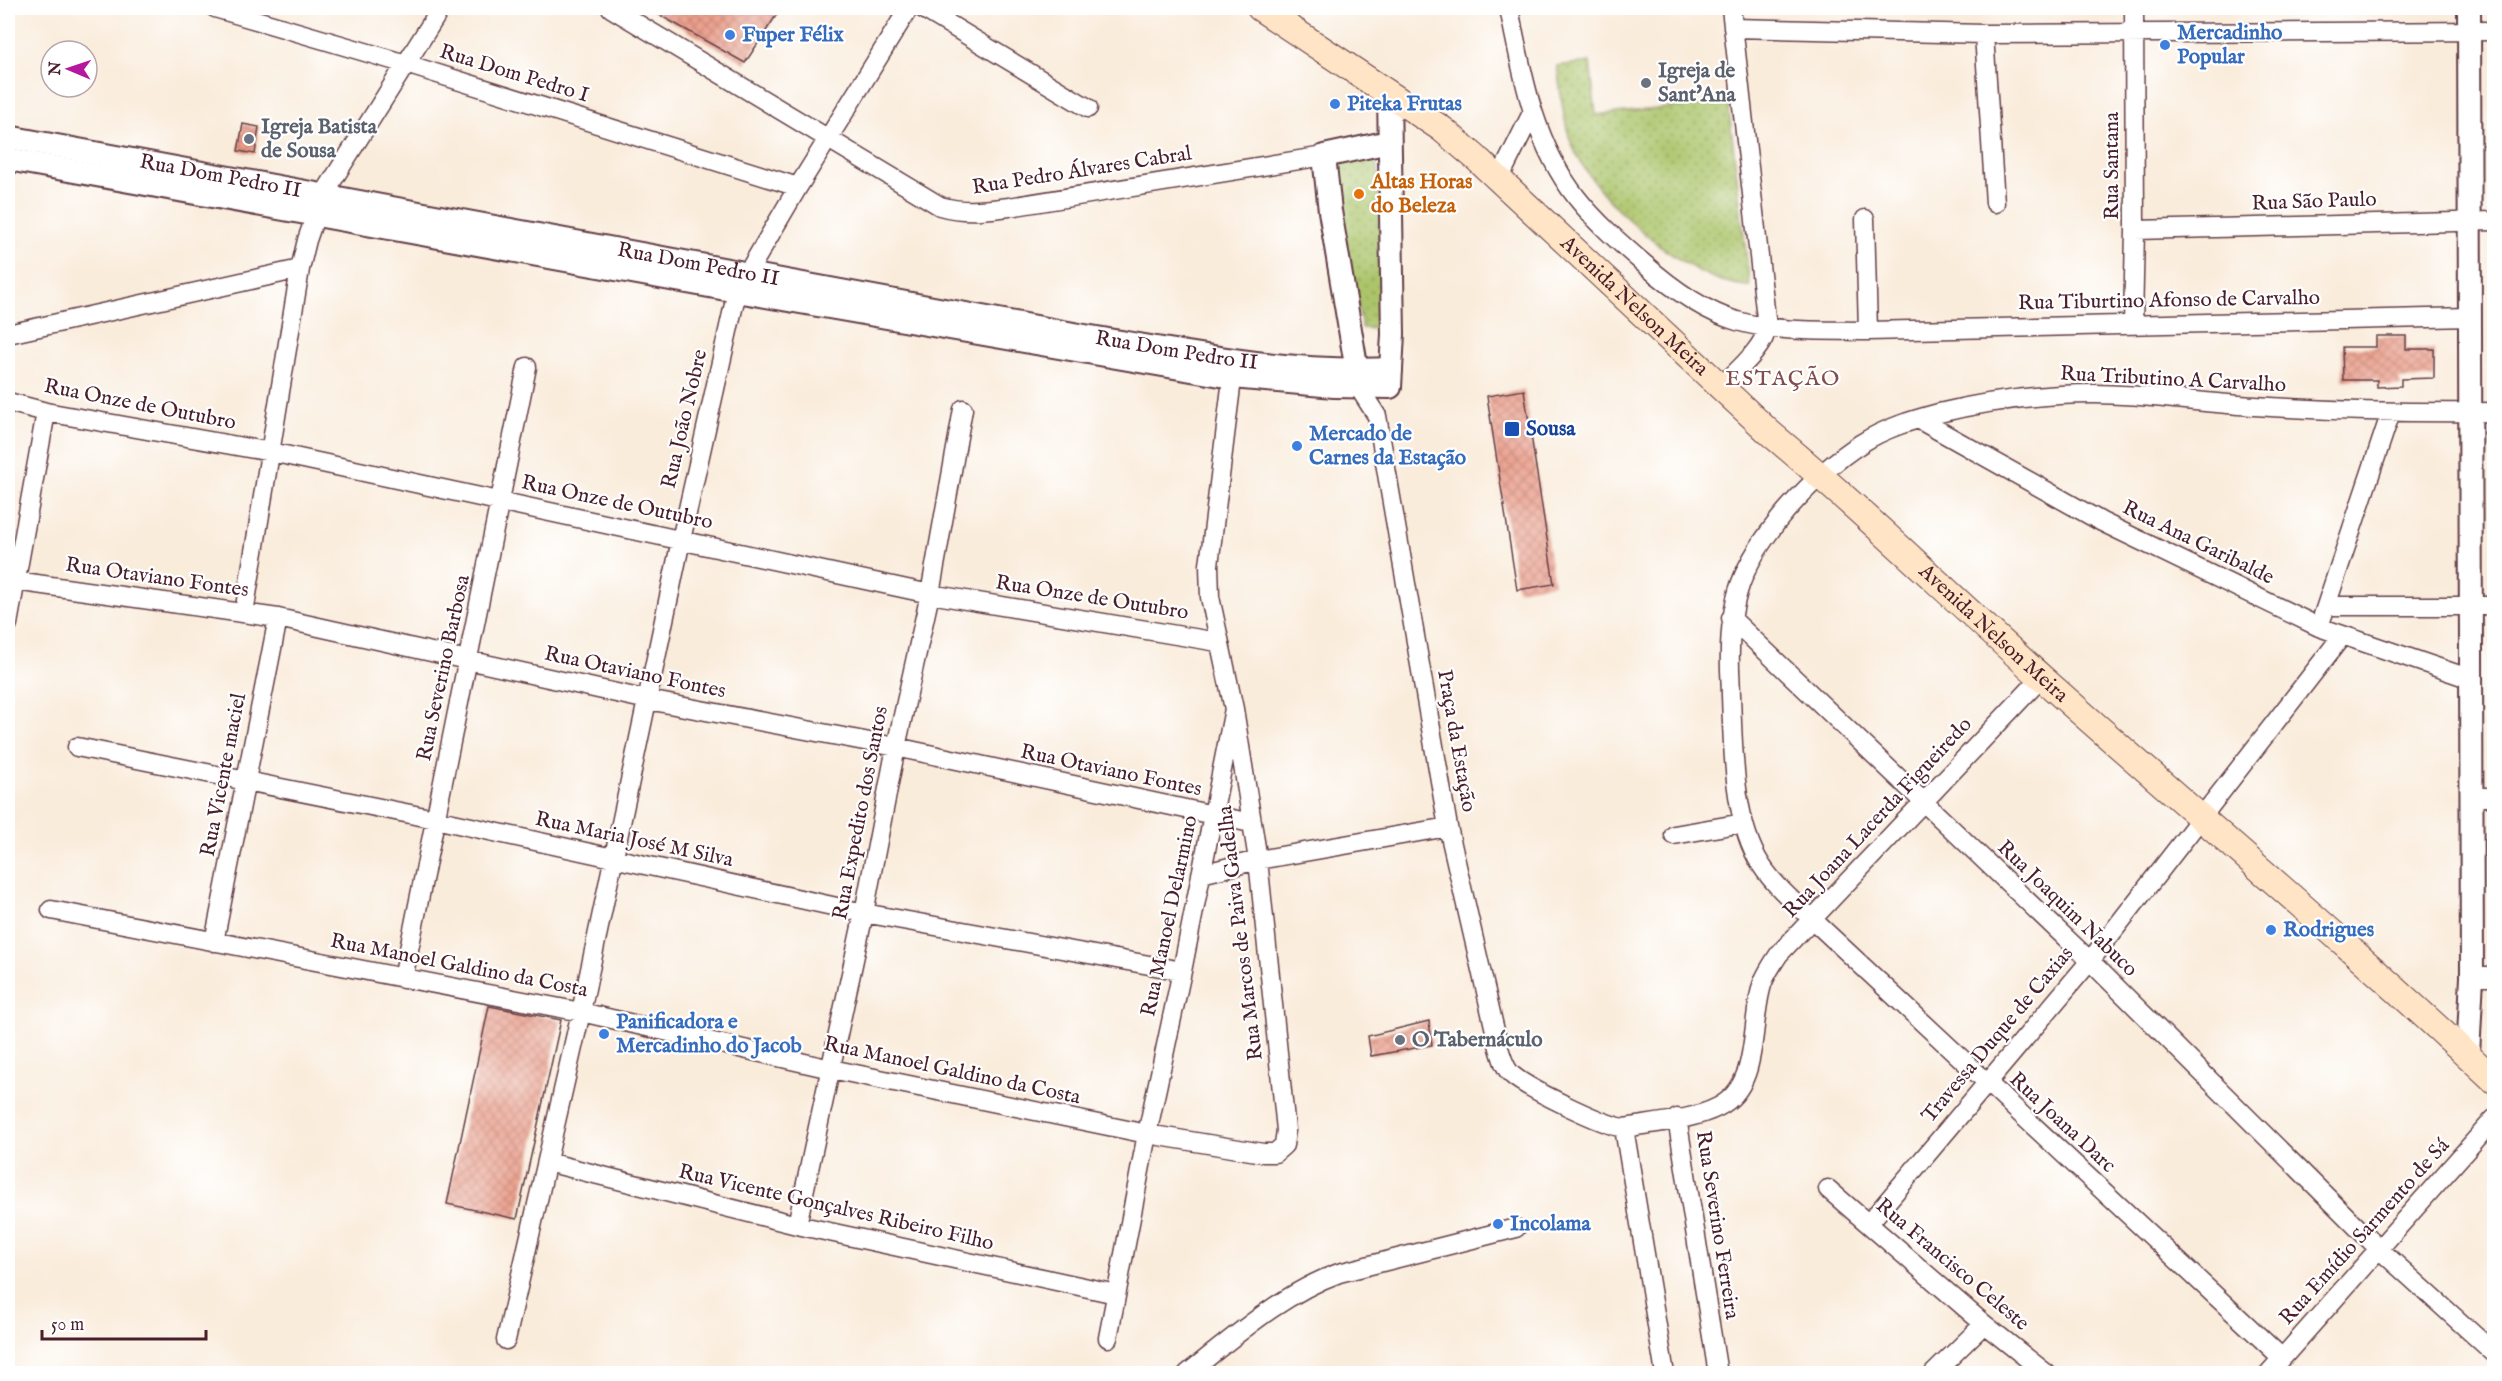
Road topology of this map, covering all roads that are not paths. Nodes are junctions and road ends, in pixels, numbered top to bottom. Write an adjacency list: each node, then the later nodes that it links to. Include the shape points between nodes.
1 (215, 8): 16 (street, Rua Dom Pedro I)
2 (441, 8): 16 (street)
3 (611, 8): 21 (street, Rua Pedro Álvares Cabral)
4 (909, 8): 21 (street, Rua João Nobre)
5 (922, 8): 18 (street)
6 (1260, 8): 17 (main road, Avenida Nelson Meira)
7 (1509, 8): 19 (street, Rua Tiburtino Afonso de Carvalho)
8 (1731, 8): 11 (street)
9 (2134, 8): 15 (street, Rua Santana)
10 (2469, 8): 12 (street)
11 (1733, 28): 14 (street); 37 (street)
12 (2469, 31): 13 (street); 15 (street); 30 (street)
13 (2494, 31)
14 (1984, 34): 15 (street); 27 (street)
15 (2135, 34): 32 (street, Rua Santana)
16 (406, 64): 26 (street, Rua Dom Pedro I); 28 (street)
17 (1389, 95): 22 (street); 25 (main road, Avenida Nelson Meira, via 1442,129)
18 (1088, 108)
19 (1532, 113): 25 (street); 37 (street, Rua Tiburtino Afonso de Carvalho, via 1551,158 1576,197 1607,232 1653,272 1706,309 1735,321)
20 (8, 137): 28 (street, Rua Dom Pedro II)
21 (829, 139): 23 (street, Rua Pedro Álvares Cabral, via 940,206 958,211 1009,207); 26 (street, Rua João Nobre)
22 (1389, 142): 23 (street); 42 (street)
23 (1324, 156): 43 (street)
24 (8, 159): 28 (street, Rua Dom Pedro II)
25 (1498, 179): 44 (main road, Avenida Nelson Meira)
26 (798, 187): 34 (street, Rua João Nobre)
27 (1995, 203)
28 (319, 206): 33 (street); 34 (street, Rua Dom Pedro II)
29 (1866, 219): 38 (street)
30 (2470, 221): 31 (street, Rua São Paulo); 32 (street, Rua São Paulo); 35 (street)
31 (2494, 221)
32 (2135, 230): 36 (street, Rua Santana)
33 (300, 269): 39 (street); 53 (street)
34 (741, 282): 41 (street, Rua Dom Pedro II, via 953,320 1078,335); 56 (street, Rua João Nobre)
35 (2471, 317): 36 (street, Rua Tiburtino Afonso de Carvalho); 49 (street)
36 (2133, 325): 38 (street, Rua Tiburtino Afonso de Carvalho)
37 (1767, 327): 38 (street, Rua Tiburtino Afonso de Carvalho); 44 (street, via 1760,345)
38 (1868, 331)
39 (8, 334)
40 (527, 367): 55 (street, Rua Severino Barbosa)
41 (1233, 369): 43 (street, Rua Dom Pedro II); 68 (street, Rua Manoel Delarmino, via 1209,565)
42 (1391, 378): 43 (street, Rua Dom Pedro II); 51 (street)
43 (1358, 379): 51 (street, Praça da Estação)
44 (1720, 387): 54 (main road, Avenida Nelson Meira)
45 (8, 402): 47 (street, Rua Onze de Outubro)
46 (963, 409): 58 (street, Rua Expedito dos Santos)
47 (46, 412): 53 (street, Rua Onze de Outubro); 57 (street)
48 (2391, 412): 49 (street, Rua Tributino A Carvalho); 52 (street, Rua Tributino A Carvalho, via 2097,394 2012,400); 59 (street)
49 (2470, 412): 50 (street, Rua Tributino A Carvalho); 60 (street)
50 (2494, 412)
51 (1377, 416): 85 (street, Praça da Estação)
52 (1918, 419): 54 (street, Rua Tributino A Carvalho, via 1864,441); 66 (street, Rua Ana Garibalde, via 2102,522)
53 (271, 452): 55 (street, Rua Onze de Outubro); 62 (street)
54 (1820, 475): 64 (street, via 1756,549 1743,574); 70 (main road, Avenida Nelson Meira)
55 (501, 501): 56 (street, Rua Onze de Outubro); 69 (street, Rua Severino Barbosa)
56 (681, 540): 58 (street, Rua Onze de Outubro); 72 (street, Rua João Nobre)
57 (11, 580): 62 (street, Rua Otaviano Fontes); 65 (street)
58 (930, 594): 68 (street, Rua Onze de Outubro); 75 (street, Rua Expedito dos Santos)
59 (2327, 606): 60 (street); 66 (street)
60 (2472, 606): 61 (street); 71 (street)
61 (2494, 606)
62 (244, 613): 63 (street, Rua Otaviano Fontes)
63 (278, 618): 69 (street, Rua Otaviano Fontes); 76 (street, Rua Vicente maciel)
64 (1731, 618): 79 (street, Rua Joaquim Nabuco); 84 (street, Rua Joana Darc, via 1735,752)
65 (8, 624)
66 (2319, 627): 67 (street, Rua Ana Garibalde)
67 (2342, 636): 71 (street, Rua Ana Garibalde); 81 (street, Travessa Duque de Caxias)
68 (1218, 642): 73 (street, Rua Manoel Delarmino)
69 (469, 662): 72 (street, Rua Otaviano Fontes); 82 (street, Rua Severino Barbosa)
70 (2042, 677): 79 (street, Rua Joana Lacerda Figueiredo); 81 (main road, Avenida Nelson Meira)
71 (2471, 679): 77 (street)
72 (648, 700): 75 (street, Rua Otaviano Fontes); 87 (street, Rua João Nobre)
73 (1234, 710): 80 (street, Rua Manoel Delarmino); 83 (street, Rua Marcos de Paiva Gadelha)
74 (77, 747): 76 (street, Rua Maria José M Silva)
75 (896, 747): 80 (street, Rua Otaviano Fontes); 91 (street, Rua Expedito dos Santos)
76 (247, 781): 82 (street, Rua Maria José M Silva); 93 (street, Rua Vicente maciel)
77 (2472, 797): 78 (street); 96 (street)
78 (2494, 797)
79 (1923, 802): 92 (street, Rua Joana Lacerda Figueiredo); 94 (street, Rua Joaquim Nabuco)
80 (1214, 816): 83 (street, Rua Otaviano Fontes); 89 (street, Rua Manoel Delarmino)
81 (2202, 816): 94 (street, Travessa Duque de Caxias); 99 (main road, Avenida Nelson Meira)
82 (435, 819): 87 (street, Rua Maria José M Silva); 97 (street, Rua Severino Barbosa)
83 (1251, 823): 88 (street, Rua Marcos de Paiva Gadelha)
84 (1743, 823): 86 (street); 92 (street, Rua Joana Darc, via 1768,875)
85 (1448, 827): 88 (street); 106 (street, Praça da Estação, via 1507,1069 1518,1079 1585,1114)
86 (1674, 836)
87 (614, 859): 91 (street, Rua Maria José M Silva); 98 (street, Rua João Nobre)
88 (1258, 860): 89 (street); 108 (street, Rua Marcos de Paiva Gadelha, via 1286,1130)
89 (1201, 874): 95 (street, Rua Manoel Delarmino)
90 (51, 910): 93 (street, Rua Manoel Galdino da Costa)
91 (864, 913): 95 (street, Rua Maria José M Silva); 100 (street, Rua Expedito dos Santos)
92 (1813, 920): 102 (street, Rua Joana Darc); 103 (street, Rua Joana Lacerda Figueiredo, via 1779,954 1763,982 1750,1056)
93 (214, 942): 97 (street, Rua Manoel Galdino da Costa)
94 (2090, 961): 102 (street, Travessa Duque de Caxias); 114 (street, Rua Joaquim Nabuco)
95 (1182, 971): 107 (street, Rua Manoel Delarmino)
96 (2483, 977): 99 (street)
97 (403, 979): 98 (street, Rua Manoel Galdino da Costa)
98 (581, 1012): 100 (street, Rua Manoel Galdino da Costa); 109 (street, Rua João Nobre)
99 (2468, 1055): 101 (main road, Avenida Nelson Meira)
100 (831, 1069): 107 (street, Rua Manoel Galdino da Costa); 112 (street, Rua Expedito dos Santos)
101 (2494, 1080)
102 (1987, 1083): 111 (street, Travessa Duque de Caxias); 120 (street, Rua Joana Darc)
103 (1739, 1089): 104 (street, Rua Severino Ferreira, via 1719,1107)
104 (1677, 1118): 106 (street); 123 (street, Rua Severino Ferreira)
105 (2494, 1119): 114 (street, Rua Emídio Sarmento de Sá)
106 (1624, 1128): 122 (street)
107 (1147, 1134): 108 (street, Rua Manoel Galdino da Costa, via 1263,1153); 115 (street, Rua Manoel Delarmino)
108 (1280, 1150)
109 (547, 1162): 112 (street, Rua Vicente Gonçalves Ribeiro Filho); 118 (street, Rua João Nobre)
110 (1828, 1188): 111 (street, Rua Francisco Celeste)
111 (1869, 1223): 116 (street, Rua Francisco Celeste)
112 (797, 1225): 115 (street, Rua Vicente Gonçalves Ribeiro Filho)
113 (1516, 1228): 121 (street, via 1321,1279 1276,1306)
114 (2379, 1249): 119 (street, Rua Joaquim Nabuco); 120 (street, Rua Emídio Sarmento de Sá)
115 (1116, 1294): 117 (street, Rua Manoel Delarmino)
116 (1984, 1324): 124 (street); 125 (street, Rua Francisco Celeste)
117 (1108, 1338)
118 (506, 1340)
119 (2494, 1353)
120 (2282, 1358): 126 (street, Rua Emídio Sarmento de Sá)
121 (1187, 1374)
122 (1665, 1374)
123 (1718, 1374)
124 (1933, 1374)
125 (2047, 1374)
126 (2268, 1374)

